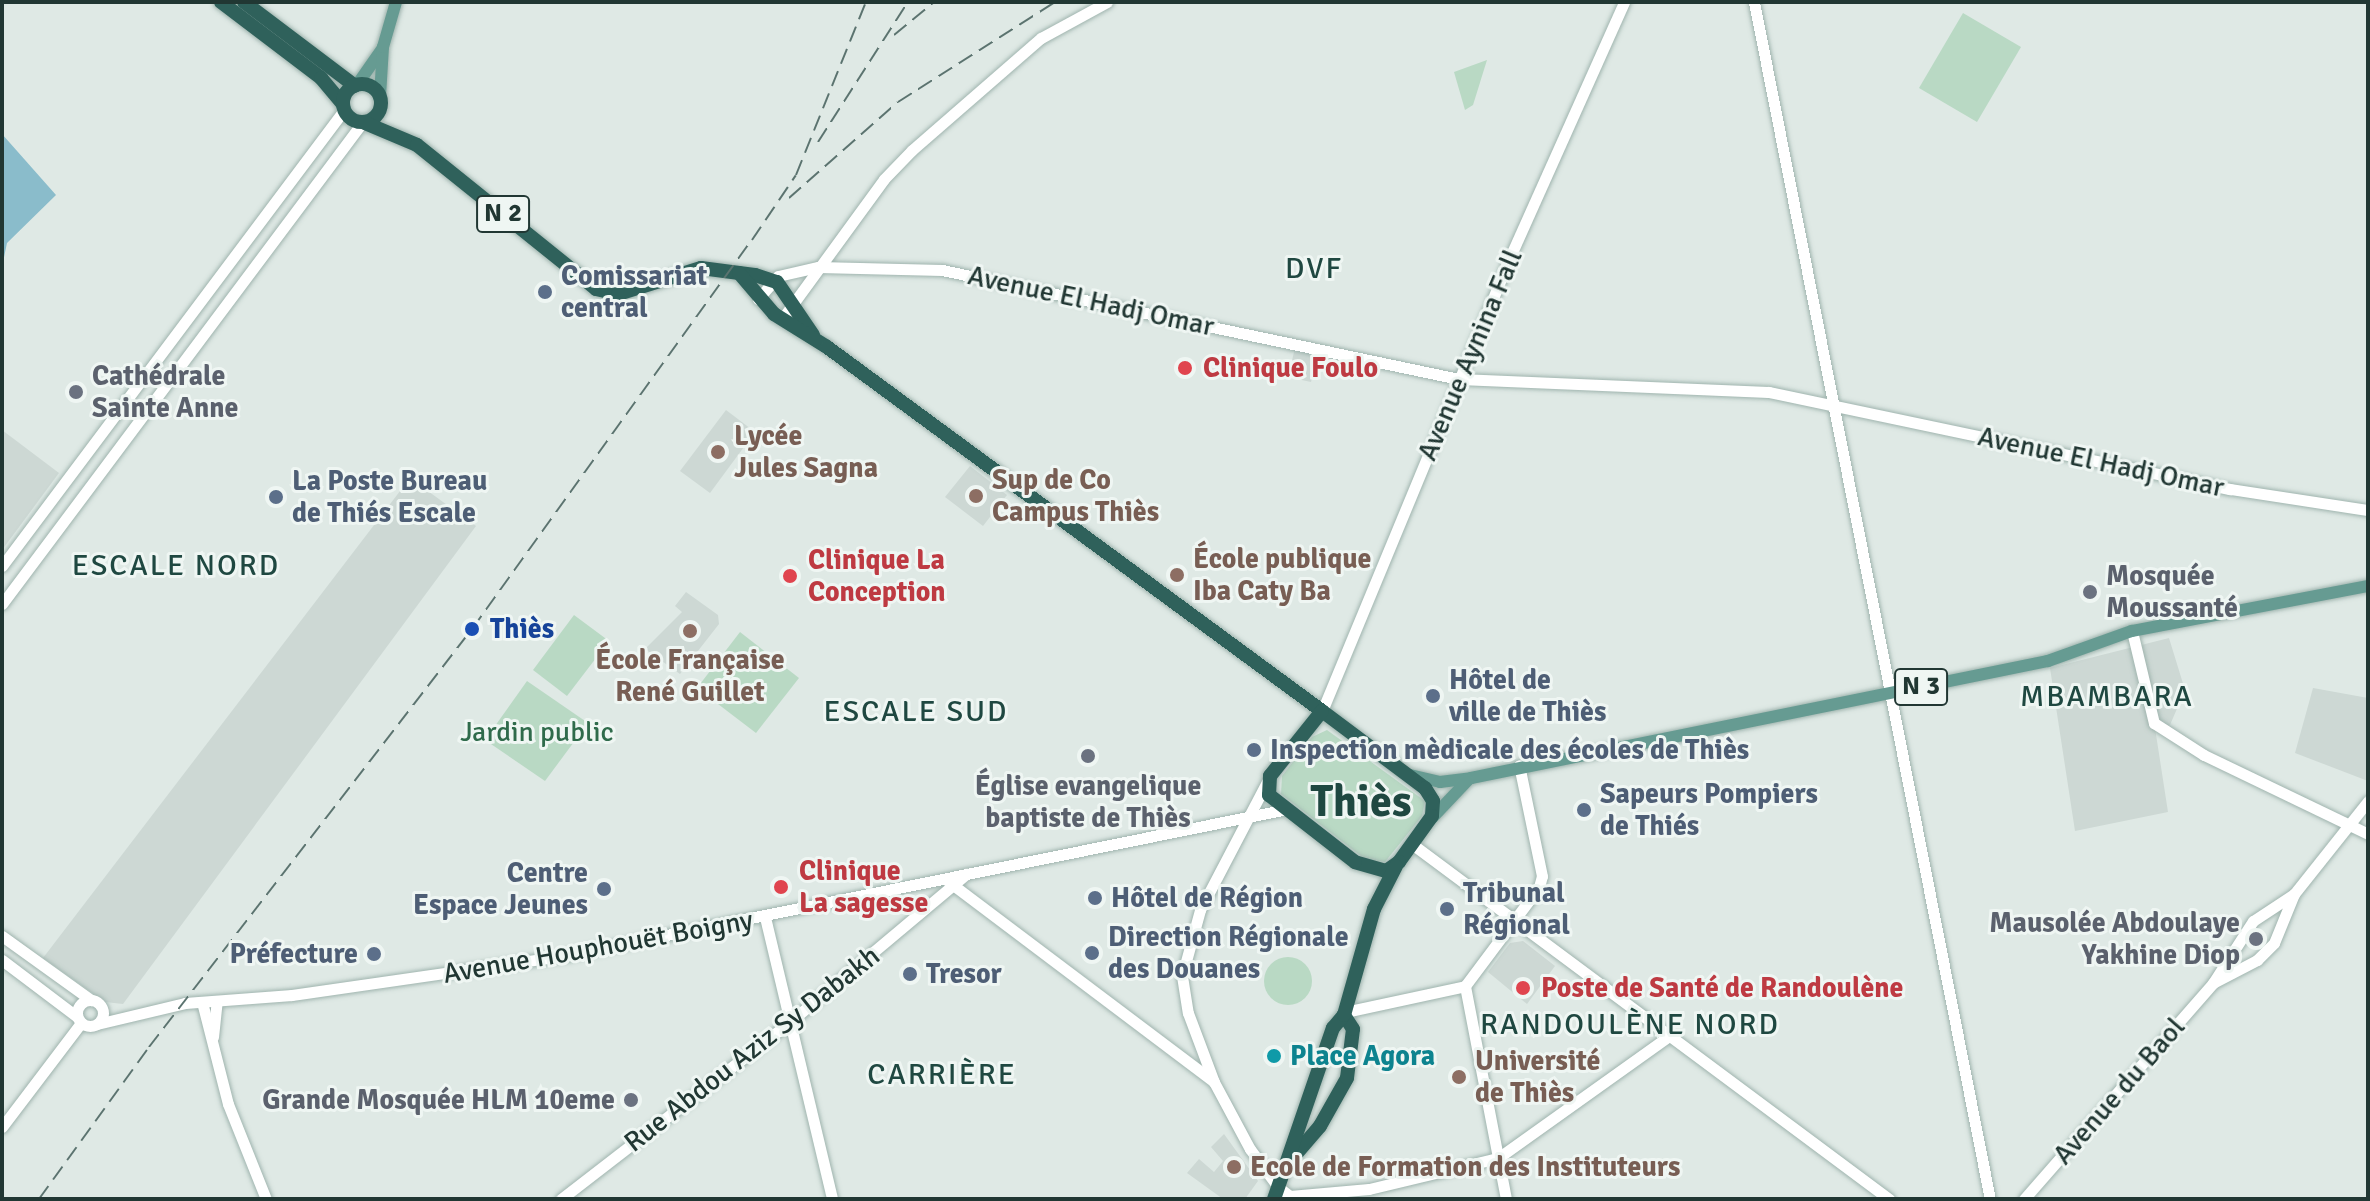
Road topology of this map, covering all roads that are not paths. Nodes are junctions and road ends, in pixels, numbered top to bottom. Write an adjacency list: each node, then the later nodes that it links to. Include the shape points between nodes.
1 (221, 2): 10 (highway, via 321,78)
2 (244, 2): 8 (highway)
3 (396, 2): 7 (main road)
4 (1107, 2): 13 (street, via 1041,38 963,101 884,179)
5 (1624, 2): 20 (street, Avenue Aynina Fall)
6 (1754, 2): 21 (street)
7 (383, 47): 8 (main road); 9 (main road)
8 (356, 85): 9 (highway, via 373,87); 10 (highway)
9 (381, 98): 11 (highway, via 379,112); 12 (highway, N 2)
10 (343, 106): 11 (highway); 23 (street)
11 (364, 123): 12 (highway, N 2); 25 (street)
12 (417, 145): 14 (highway, N 2, via 589,283 625,289 701,268)
13 (818, 267): 15 (street, Avenue El Hadj Omar); 17 (street); 20 (street, Avenue El Hadj Omar, via 942,270)
14 (739, 273): 15 (highway, N 2); 16 (highway)
15 (772, 279): 16 (street); 17 (highway)
16 (758, 299): 18 (highway)
17 (792, 306): 18 (street); 19 (highway)
18 (782, 319): 19 (highway)
19 (815, 338): 28 (highway)
20 (1459, 379): 21 (street, Avenue El Hadj Omar, via 1695,385); 28 (street, Avenue Aynina Fall)
21 (1836, 406): 22 (street, Avenue El Hadj Omar, via 2230,489); 27 (street)
22 (2368, 510)
23 (2, 566)
24 (2368, 586): 26 (main road, N 3)
25 (2, 604)
26 (2132, 631): 27 (main road, N 3, via 2048,661); 36 (street, via 2154,723 2204,755)
27 (1892, 692): 29 (main road, N 3); 75 (street)
28 (1322, 711): 30 (highway); 31 (highway)
29 (1519, 765): 32 (main road, N 3); 48 (street, via 1542,876)
30 (1403, 773): 32 (main road, N 3, via 1440,782); 37 (highway, via 1433,801)
31 (1270, 776): 34 (highway, via 1269,795); 35 (street)
32 (1471, 778): 37 (main road)
33 (2368, 801): 36 (street, Avenue du Baol)
34 (1287, 809): 35 (street, Avenue Houphouët Boigny); 40 (highway)
35 (1243, 821): 42 (street, Avenue Houphouët Boigny); 64 (street, via 1200,910 1182,976 1188,1013)
36 (2348, 824): 38 (street); 45 (street, Avenue du Baol)
37 (1426, 825): 39 (highway)
38 (2368, 834)
39 (1412, 844): 41 (highway); 48 (street)
40 (1355, 862): 41 (highway, via 1379,872); 46 (highway, via 1371,886)
41 (1399, 862): 46 (highway)
42 (970, 871): 43 (street, Avenue Houphouët Boigny); 44 (street, Rue Abdou Aziz Sy Dabakh)
43 (941, 878): 44 (street); 47 (street, Avenue Houphouët Boigny)
44 (954, 885): 60 (street, Rue Abdou Aziz Sy Dabakh); 64 (street)
45 (2294, 894): 51 (street, Avenue du Baol, via 2253,921); 51 (street, Avenue du Baol, via 2274,943 2257,960)
46 (1374, 909): 58 (highway)
47 (765, 917): 54 (street, Avenue Houphouët Boigny, via 469,971); 60 (street)
48 (1515, 921): 52 (street); 62 (street)
49 (2, 936): 53 (street)
50 (2, 960): 59 (street)
51 (2213, 983): 76 (street, Avenue du Baol)
52 (1465, 986): 58 (street); 66 (street)
53 (91, 1000): 56 (street); 59 (street, via 79,1004)
54 (217, 1001): 55 (street, Avenue Houphouët Boigny); 63 (street)
55 (202, 1002): 57 (street, Avenue Houphouët Boigny); 63 (street)
56 (102, 1007): 57 (street); 61 (street)
57 (135, 1013): 61 (street, Avenue Houphouët Boigny)
58 (1344, 1014): 67 (highway, via 1333,1028); 67 (highway, via 1353,1029 1347,1078 1320,1126)
59 (78, 1020): 61 (street, Avenue Houphouët Boigny); 65 (street)
60 (791, 1021): 71 (street, Rue Abdou Aziz Sy Dabakh); 72 (street)
61 (97, 1024)
62 (1669, 1036): 66 (street); 74 (street)
63 (213, 1037): 70 (street, via 228,1104)
64 (1214, 1082): 68 (street)
65 (2, 1127)
66 (1498, 1158): 69 (street); 73 (street)
67 (1290, 1161): 68 (highway)
68 (1276, 1193): 69 (street)
69 (1322, 1197)
70 (266, 1199)
71 (561, 1199)
72 (832, 1199)
73 (1506, 1199)
74 (1889, 1199)
75 (1990, 1199)
76 (2024, 1199)

